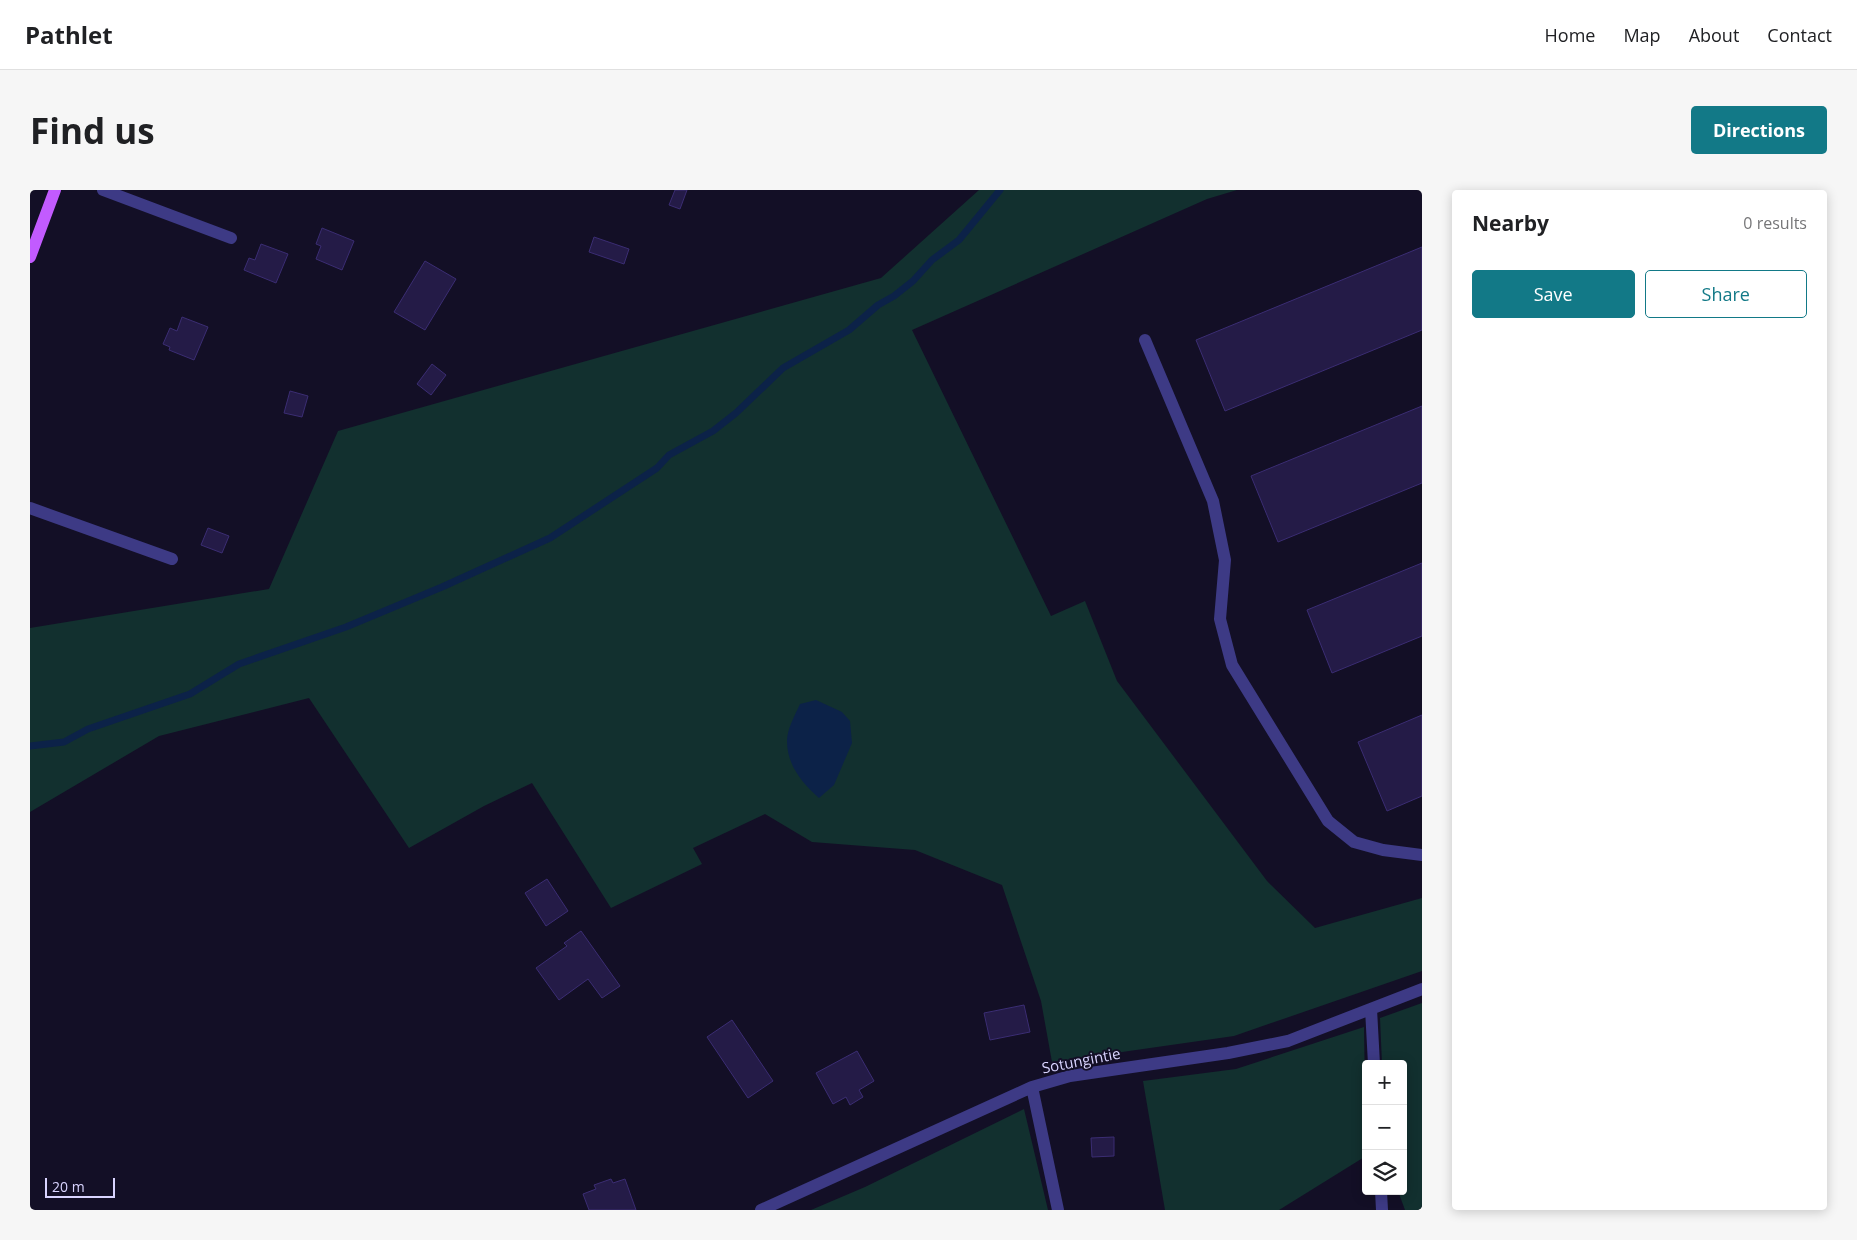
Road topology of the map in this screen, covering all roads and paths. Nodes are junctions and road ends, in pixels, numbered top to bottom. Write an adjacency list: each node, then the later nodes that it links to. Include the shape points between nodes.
1 (55, 190): 4 (main road)
2 (103, 190): 3 (street)
3 (231, 238)
4 (30, 257)
5 (1145, 340): 8 (street, via 1213,501 1225,560 1220,619 1232,665 1328,821 1354,842)
6 (30, 508): 7 (street)
7 (172, 559)
8 (1422, 855)
9 (1422, 988): 10 (street, Sotungintie)
10 (1371, 1009): 11 (street); 12 (street, Sotungintie, via 1288,1041 1070,1076)
11 (1374, 1060)
12 (1032, 1087): 14 (street, Sotungintie); 15 (street)
13 (1381, 1195): 16 (street)
14 (761, 1210)
15 (1058, 1210)
16 (1382, 1210)

